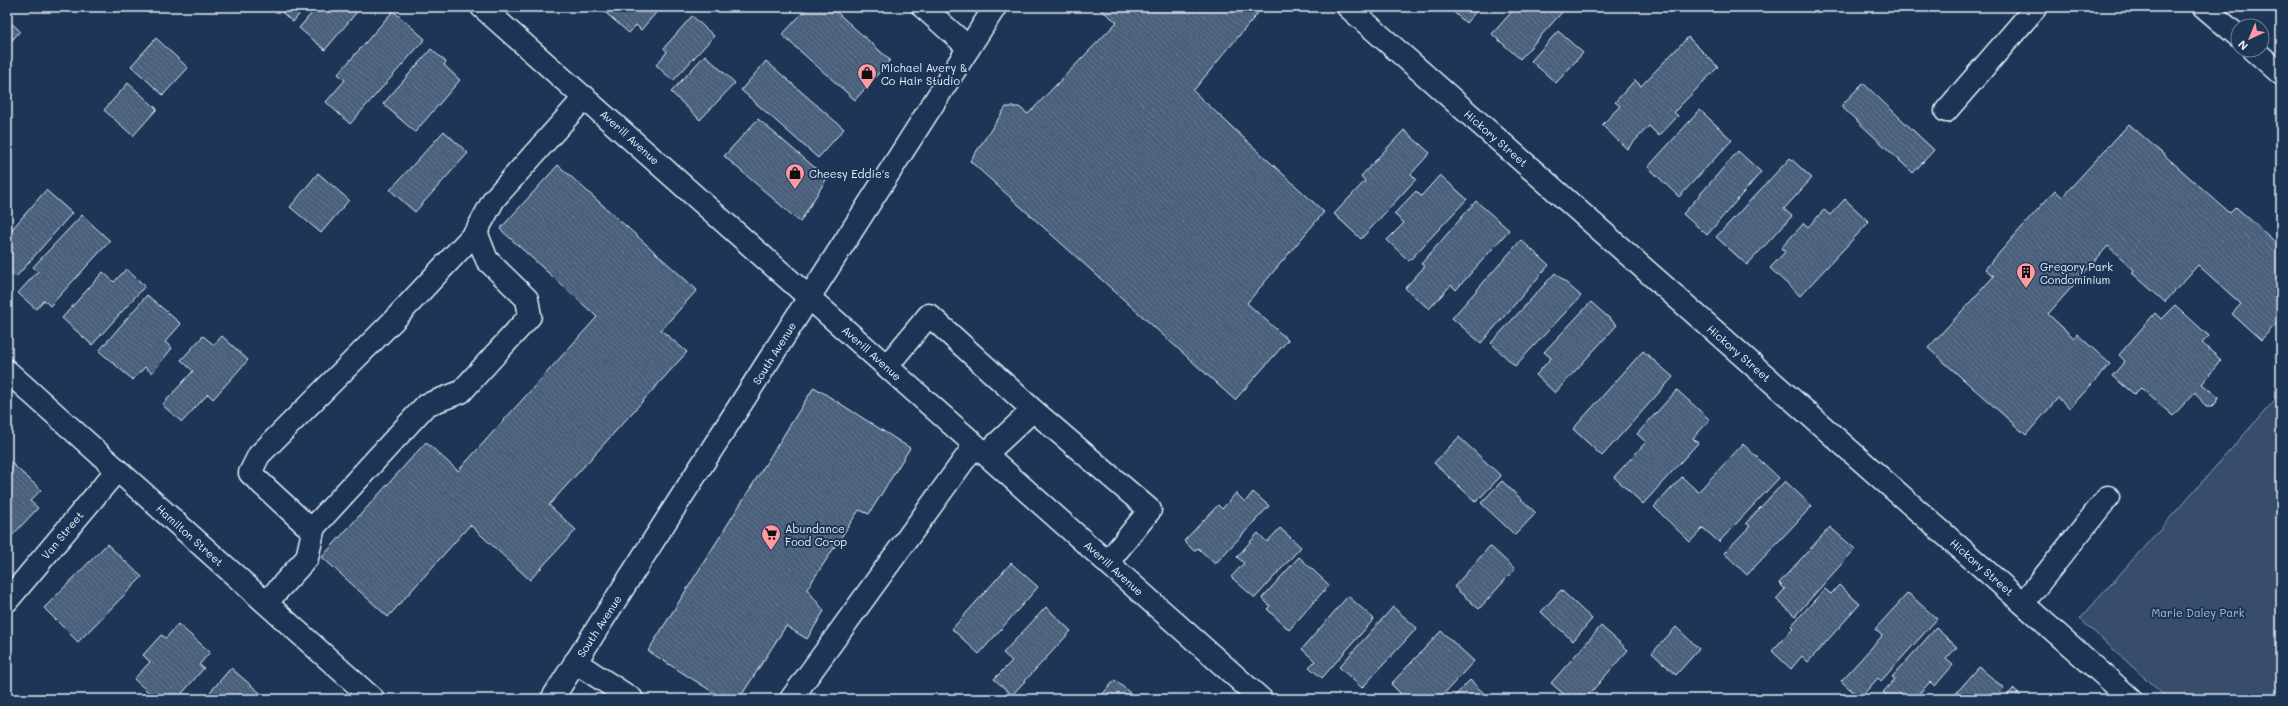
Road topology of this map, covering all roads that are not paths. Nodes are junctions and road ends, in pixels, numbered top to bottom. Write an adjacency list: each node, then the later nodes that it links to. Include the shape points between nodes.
1 (482, 7): 11 (street, Averill Avenue)
2 (923, 7): 8 (street)
3 (995, 7): 8 (street, South Avenue)
4 (1348, 7): 25 (street, Hickory Street)
5 (2036, 7): 12 (street)
6 (2204, 7): 7 (street)
7 (2230, 29)
8 (969, 48): 14 (street, South Avenue)
9 (2263, 58): 10 (street)
10 (2281, 74)
11 (585, 97): 13 (street, via 494,199); 14 (street, Averill Avenue)
12 (1946, 111)
13 (476, 232): 21 (street, via 487,260 527,299 530,316 461,392 426,405); 21 (street, via 392,322 259,455 250,473 305,524)
14 (809, 297): 15 (street, Averill Avenue); 26 (street, South Avenue)
15 (887, 366): 17 (street, via 929,314); 18 (street, Averill Avenue)
16 (7, 371): 19 (street, Hamilton Street)
17 (1033, 410): 18 (street); 22 (street, via 1150,510)
18 (980, 449): 22 (street, Averill Avenue); 30 (street)
19 (118, 470): 23 (street, Van Street); 24 (street, Hamilton Street)
20 (2108, 498): 25 (street)
21 (314, 527): 24 (street, via 308,558)
22 (1107, 563): 31 (street, Averill Avenue)
23 (7, 601)
24 (266, 603): 27 (street, Hamilton Street)
25 (2023, 603): 32 (street, Hickory Street)
26 (575, 662): 28 (street, South Avenue); 29 (street)
27 (373, 699)
28 (552, 699)
29 (632, 699)
30 (791, 699)
31 (1261, 699)
32 (2131, 699)

